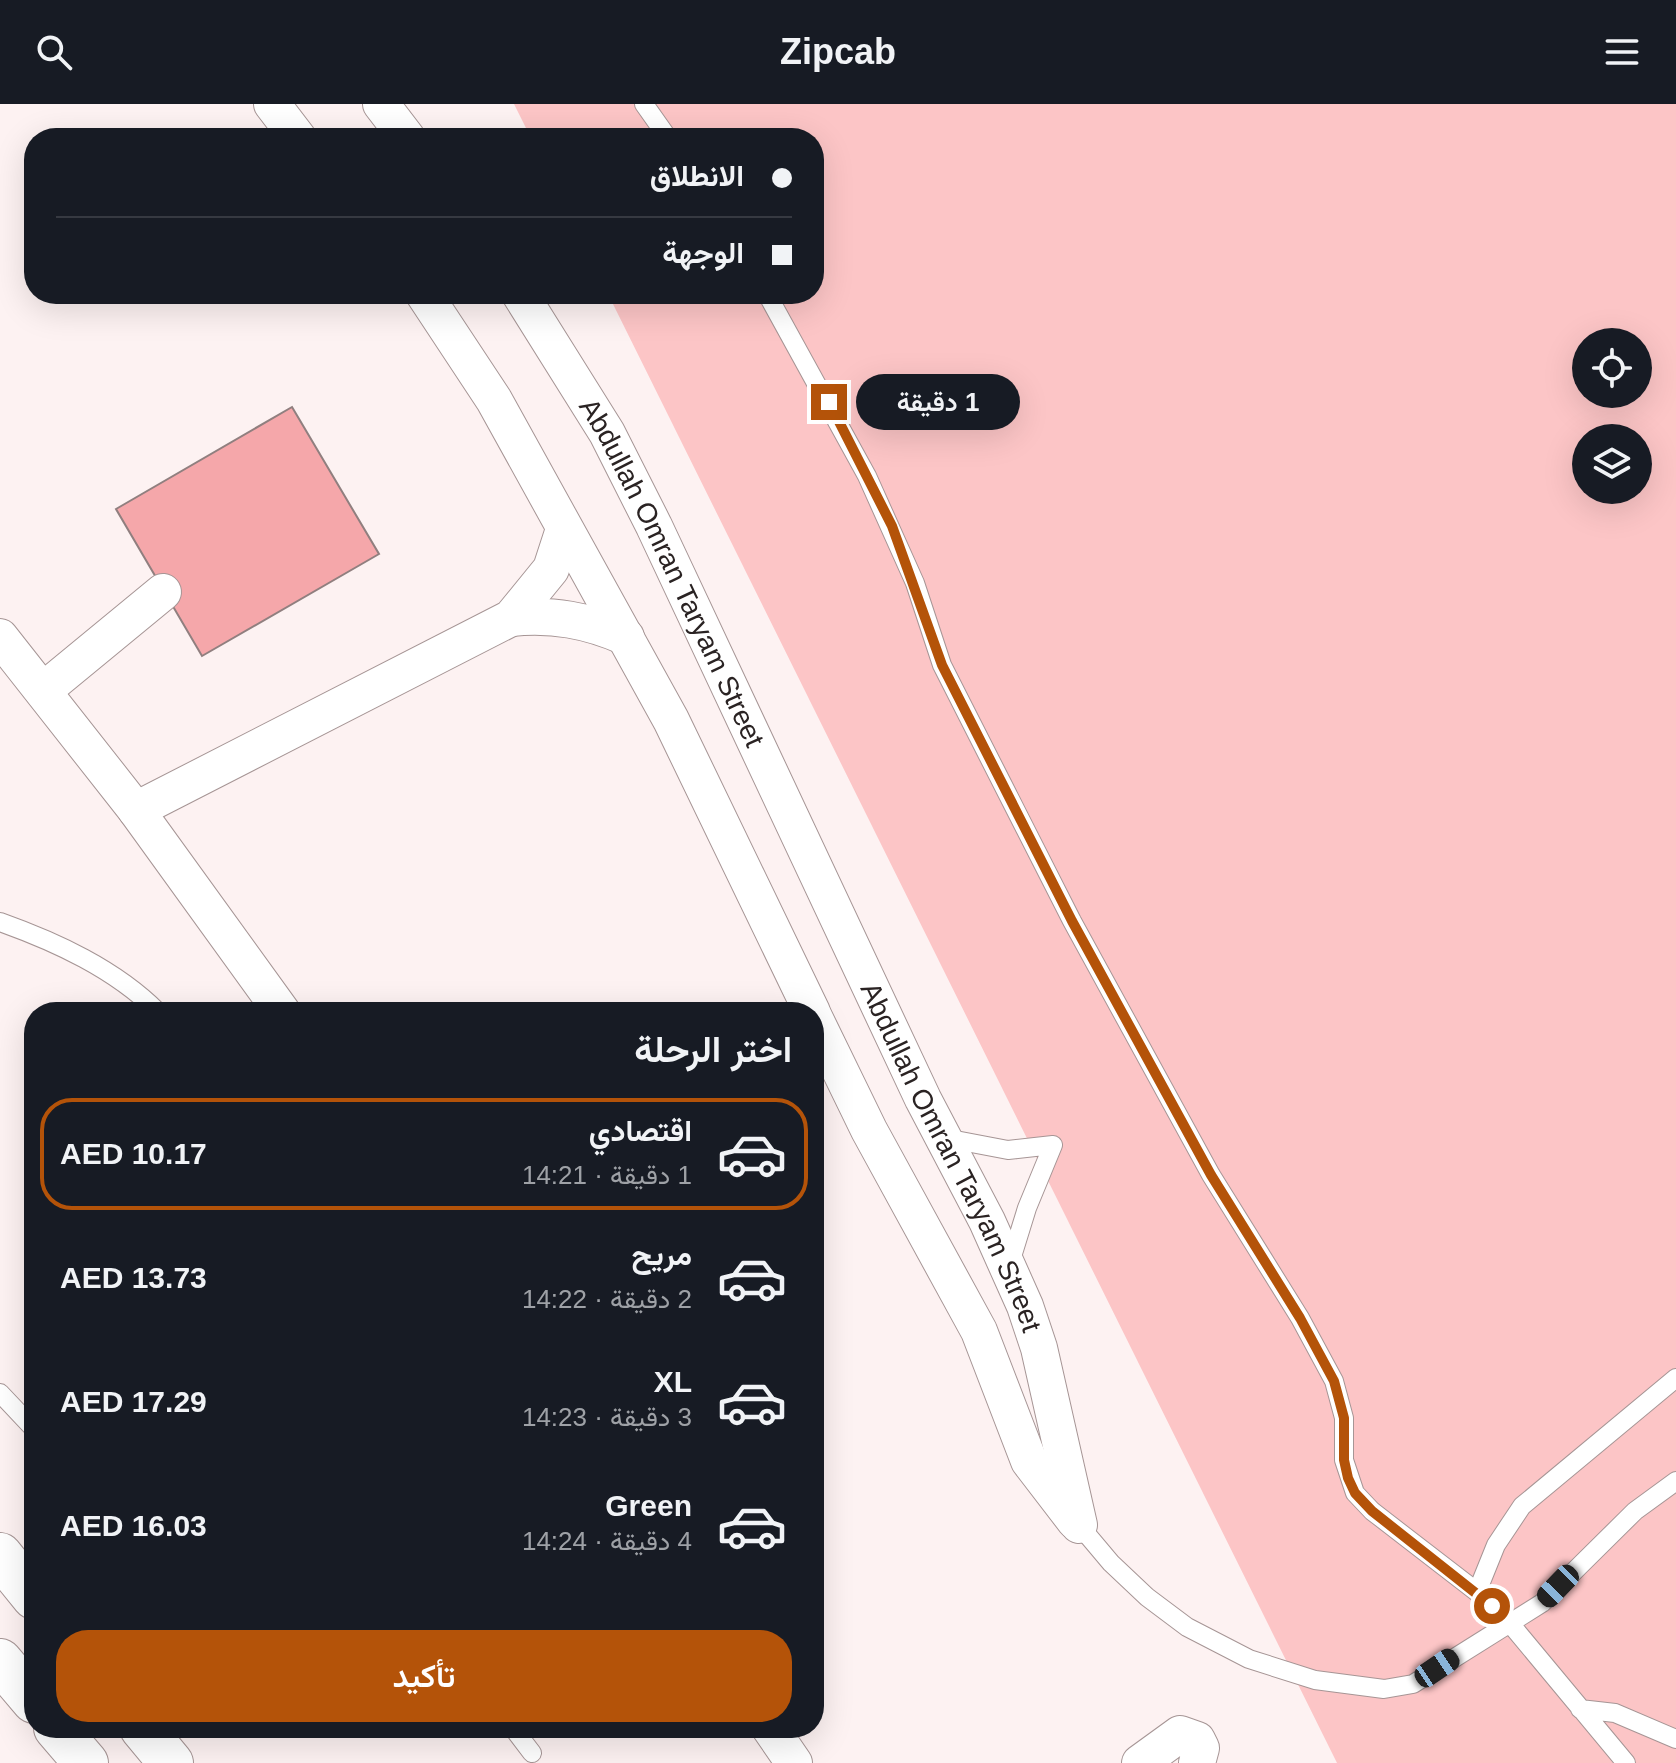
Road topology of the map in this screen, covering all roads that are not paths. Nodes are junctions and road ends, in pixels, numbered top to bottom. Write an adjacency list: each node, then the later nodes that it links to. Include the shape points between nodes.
1 (272, 104): 4 (street)
2 (381, 104): 5 (street)
3 (644, 104): 6 (lane)
4 (290, 128)
5 (399, 128)
6 (661, 128)
7 (431, 304): 10 (street, Abdullah Omran Taryam Street, via 494,400)
8 (526, 304): 22 (street, Abdullah Omran Taryam Street, via 607,433 654,526)
9 (773, 304): 31 (lane, via 880,501 942,665 1072,921 1211,1175 1334,1381 1344,1418 1344,1460 1355,1493)
10 (564, 529): 12 (street, via 551,569); 14 (street, Abdullah Omran Taryam Street)
11 (163, 592): 15 (street)
12 (511, 618): 14 (street, via 581,620); 16 (street)
13 (0, 637): 15 (street)
14 (626, 637): 20 (street, Abdullah Omran Taryam Street)
15 (44, 690): 16 (street)
16 (136, 810): 19 (street)
17 (0, 922): 18 (lane, via 48,939 102,969)
18 (145, 1002)
19 (275, 1002)
20 (807, 1002)
21 (824, 1037): 28 (street, Abdullah Omran Taryam Street, via 979,1331 1029,1461)
22 (943, 1137): 23 (street, Abdullah Omran Taryam Street); 23 (lane, via 986,1148 1053,1145)
23 (1009, 1268): 28 (street, Abdullah Omran Taryam Street, via 1039,1348)
24 (1676, 1378): 31 (lane, via 1522,1506 1496,1545)
25 (0, 1393): 26 (lane)
26 (24, 1418)
27 (1676, 1481): 32 (lane, via 1635,1511 1542,1603)
28 (1079, 1525): 32 (lane, via 1111,1563 1187,1627 1249,1659 1315,1680 1384,1689 1413,1684)
29 (0, 1555): 30 (street)
30 (24, 1585)
31 (1477, 1592): 32 (lane)
32 (1508, 1621): 35 (lane)
33 (0, 1661): 34 (street)
34 (24, 1689)
35 (1580, 1709): 40 (lane, via 1615,1713); 47 (lane)
36 (65, 1738): 42 (street)
37 (150, 1738): 43 (street)
38 (521, 1738): 41 (lane)
39 (777, 1738): 44 (street)
40 (1676, 1739)
41 (532, 1753)
42 (86, 1763)
43 (171, 1763)
44 (794, 1763)
45 (1140, 1763): 46 (street, via 1180,1734 1197,1740)
46 (1197, 1763)
47 (1626, 1763)

